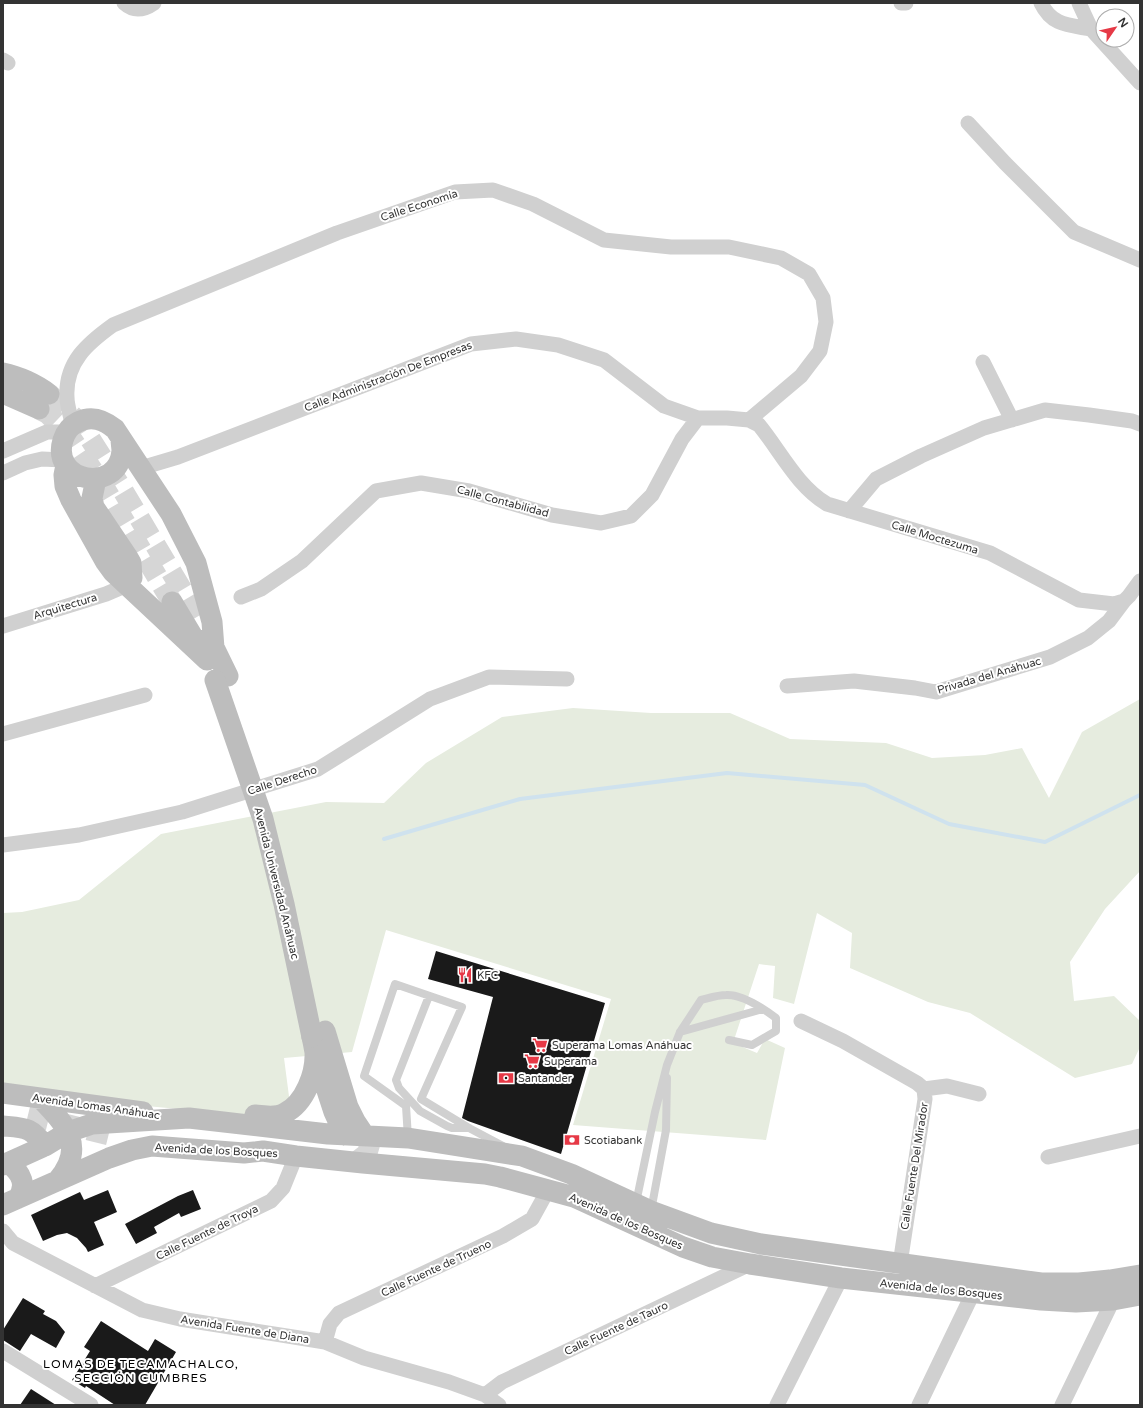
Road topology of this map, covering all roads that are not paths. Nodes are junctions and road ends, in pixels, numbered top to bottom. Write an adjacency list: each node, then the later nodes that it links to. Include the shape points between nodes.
1 (124, 3): 2 (street, via 140,10)
2 (154, 3)
3 (901, 3): 4 (street)
4 (906, 3)
5 (1041, 3): 7 (street, via 1046,13 1062,24)
6 (1079, 3): 7 (street)
7 (1091, 29): 8 (street)
8 (1140, 83)
9 (968, 123): 10 (street, via 1074,232)
10 (1140, 260)
11 (983, 362): 16 (street)
12 (3, 372): 13 (main road, via 41,388 44,401)
13 (3, 393)
14 (698, 418): 15 (street); 22 (street, Calle Administración De Empresas, via 664,406 604,360 558,345 516,339 471,344 178,457); 28 (street, Calle Contabilidad, via 682,438 652,495 631,516 601,523 552,514 469,491 421,483 376,491 302,561 261,589)
15 (749, 420): 18 (street, Calle Economía, via 802,376 820,351 826,322 823,298 808,274 781,258 729,247 671,248 604,240 533,204 493,190 455,192 337,233 114,325 92,340 78,355 69,375); 25 (street, Calle Moctezuma, via 759,425 816,498)
16 (1012, 420): 17 (street, via 1045,410); 25 (street, via 984,428 876,478)
17 (1140, 424)
18 (69, 428): 19 (main road, via 83,420 94,418 106,422 115,429); 20 (street, via 47,432); 21 (main road, via 62,446)
19 (121, 439): 22 (main road); 24 (main road, via 119,463)
20 (3, 451)
21 (65, 463): 23 (street, via 42,459); 24 (main road, via 79,476 88,479); 27 (main road, via 65,486 72,500 105,561)
22 (140, 468): 24 (main road); 33 (main road, via 171,514 196,563 212,622)
23 (3, 473)
24 (104, 476): 27 (main road, via 92,498 94,507 131,563 132,578)
25 (849, 511): 29 (street, Calle Moctezuma, via 990,553 1079,600 1114,604)
26 (1140, 581): 29 (street)
27 (127, 585): 32 (street, Arquitectura); 33 (main road)
28 (241, 597)
29 (1124, 601): 35 (street, Privada del Anáhuac, via 1109,621 1088,638 1050,657 936,692 854,681)
30 (172, 602): 33 (main road, Avenida Universidad Anáhuac)
31 (203, 625): 33 (main road, Avenida Universidad Anáhuac)
32 (3, 626)
33 (211, 654): 43 (main road, Avenida Universidad Anáhuac, via 258,762 298,898)
34 (568, 679): 38 (street, Calle Derecho, via 489,677 430,699 318,769 182,812 80,835)
35 (786, 686)
36 (145, 695): 37 (street)
37 (3, 734)
38 (3, 845)
39 (429, 996): 50 (lane, via 462,1007); 51 (lane, via 396,1080); 51 (lane, via 395,984 364,1076)
40 (763, 1009): 42 (lane); 42 (lane, via 735,996 726,995 701,1000); 44 (lane, via 776,1018 776,1030 752,1045)
41 (801, 1021): 46 (street, Calle Fuente Del Mirador, via 843,1041)
42 (680, 1032): 45 (lane)
43 (317, 1040): 55 (main road, Avenida Universidad Anáhuac, via 311,1079 297,1103 286,1113 277,1116 254,1115); 56 (main road, via 334,1112); 62 (main road, Avenida Universidad Anáhuac, via 355,1121)
44 (729, 1040)
45 (667, 1065): 77 (lane, via 655,1112); 77 (lane, via 666,1130)
46 (924, 1089): 48 (street, via 947,1086); 80 (street, Calle Fuente Del Mirador, via 925,1099)
47 (3, 1093): 49 (main road, Avenida Lomas Anáhuac)
48 (979, 1094)
49 (40, 1098): 54 (main road, Avenida Lomas Anáhuac); 60 (main road)
50 (421, 1099): 51 (lane); 59 (lane)
51 (410, 1105): 59 (lane, via 452,1128); 64 (lane)
52 (3, 1112): 53 (main road, Avenida Lomas Anáhuac)
53 (28, 1115)
54 (189, 1118): 55 (main road, Avenida de los Bosques); 57 (main road, Avenida de los Bosques)
55 (230, 1123): 62 (main road, Avenida de los Bosques)
56 (339, 1123)
57 (92, 1124): 60 (main road, Avenida de los Bosques); 71 (main road, via 84,1147 96,1160)
58 (3, 1126): 65 (main road, via 33,1131)
59 (469, 1128): 69 (lane)
60 (68, 1132): 65 (main road, Avenida de los Bosques); 73 (main road, via 72,1150 67,1170)
61 (113, 1136): 66 (main road, Avenida Lomas Anáhuac, via 159,1138)
62 (365, 1136): 64 (main road, Avenida de los Bosques)
63 (1140, 1136): 70 (street)
64 (408, 1138): 69 (main road, Avenida de los Bosques)
65 (45, 1146): 72 (main road, Avenida de los Bosques)
66 (263, 1151): 68 (main road, Avenida de los Bosques); 71 (main road, Avenida de los Bosques, via 244,1153 152,1146)
67 (379, 1154): 75 (main road, via 508,1165 545,1176)
68 (296, 1156): 74 (main road, Avenida de los Bosques, via 485,1174); 83 (street, Calle Fuente de Troya, via 283,1188 271,1201)
69 (522, 1156): 77 (main road, Avenida de los Bosques, via 571,1174)
70 (1048, 1156)
71 (109, 1158): 73 (main road, Avenida de los Bosques)
72 (6, 1165): 76 (main road, via 15,1168 22,1180 22,1194)
73 (58, 1180): 76 (main road, Avenida de los Bosques)
74 (548, 1190): 75 (main road, Avenida de los Bosques); 87 (street, Calle Fuente de Trueno, via 532,1219 509,1233 339,1313 330,1324)
75 (574, 1197): 79 (main road, Avenida de los Bosques, via 683,1247 712,1257)
76 (10, 1202)
77 (644, 1207): 80 (main road, Avenida de los Bosques, via 711,1234)
78 (3, 1231): 83 (street, Avenida Fuente de Diana, via 13,1243)
79 (750, 1264): 82 (main road, Avenida de los Bosques); 89 (street, Calle Fuente de Tauro, via 502,1382)
80 (900, 1264): 84 (main road, Avenida de los Bosques, via 1041,1283 1079,1283)
81 (1140, 1275): 84 (main road, Avenida de los Bosques)
82 (841, 1278): 85 (main road, Avenida de los Bosques); 92 (street)
83 (95, 1286): 87 (street, Avenida Fuente de Diana, via 150,1312)
84 (1112, 1290): 85 (main road, Avenida de los Bosques, via 1076,1302); 86 (main road, Avenida de los Bosques); 94 (street)
85 (974, 1293): 93 (street)
86 (1140, 1295)
87 (325, 1342): 89 (street, Avenida Fuente de Diana, via 364,1358)
88 (3, 1350): 90 (street)
89 (484, 1395): 91 (street, Avenida Fuente de Diana)
90 (91, 1405)
91 (499, 1405)
92 (777, 1405)
93 (919, 1405)
94 (1062, 1405)

